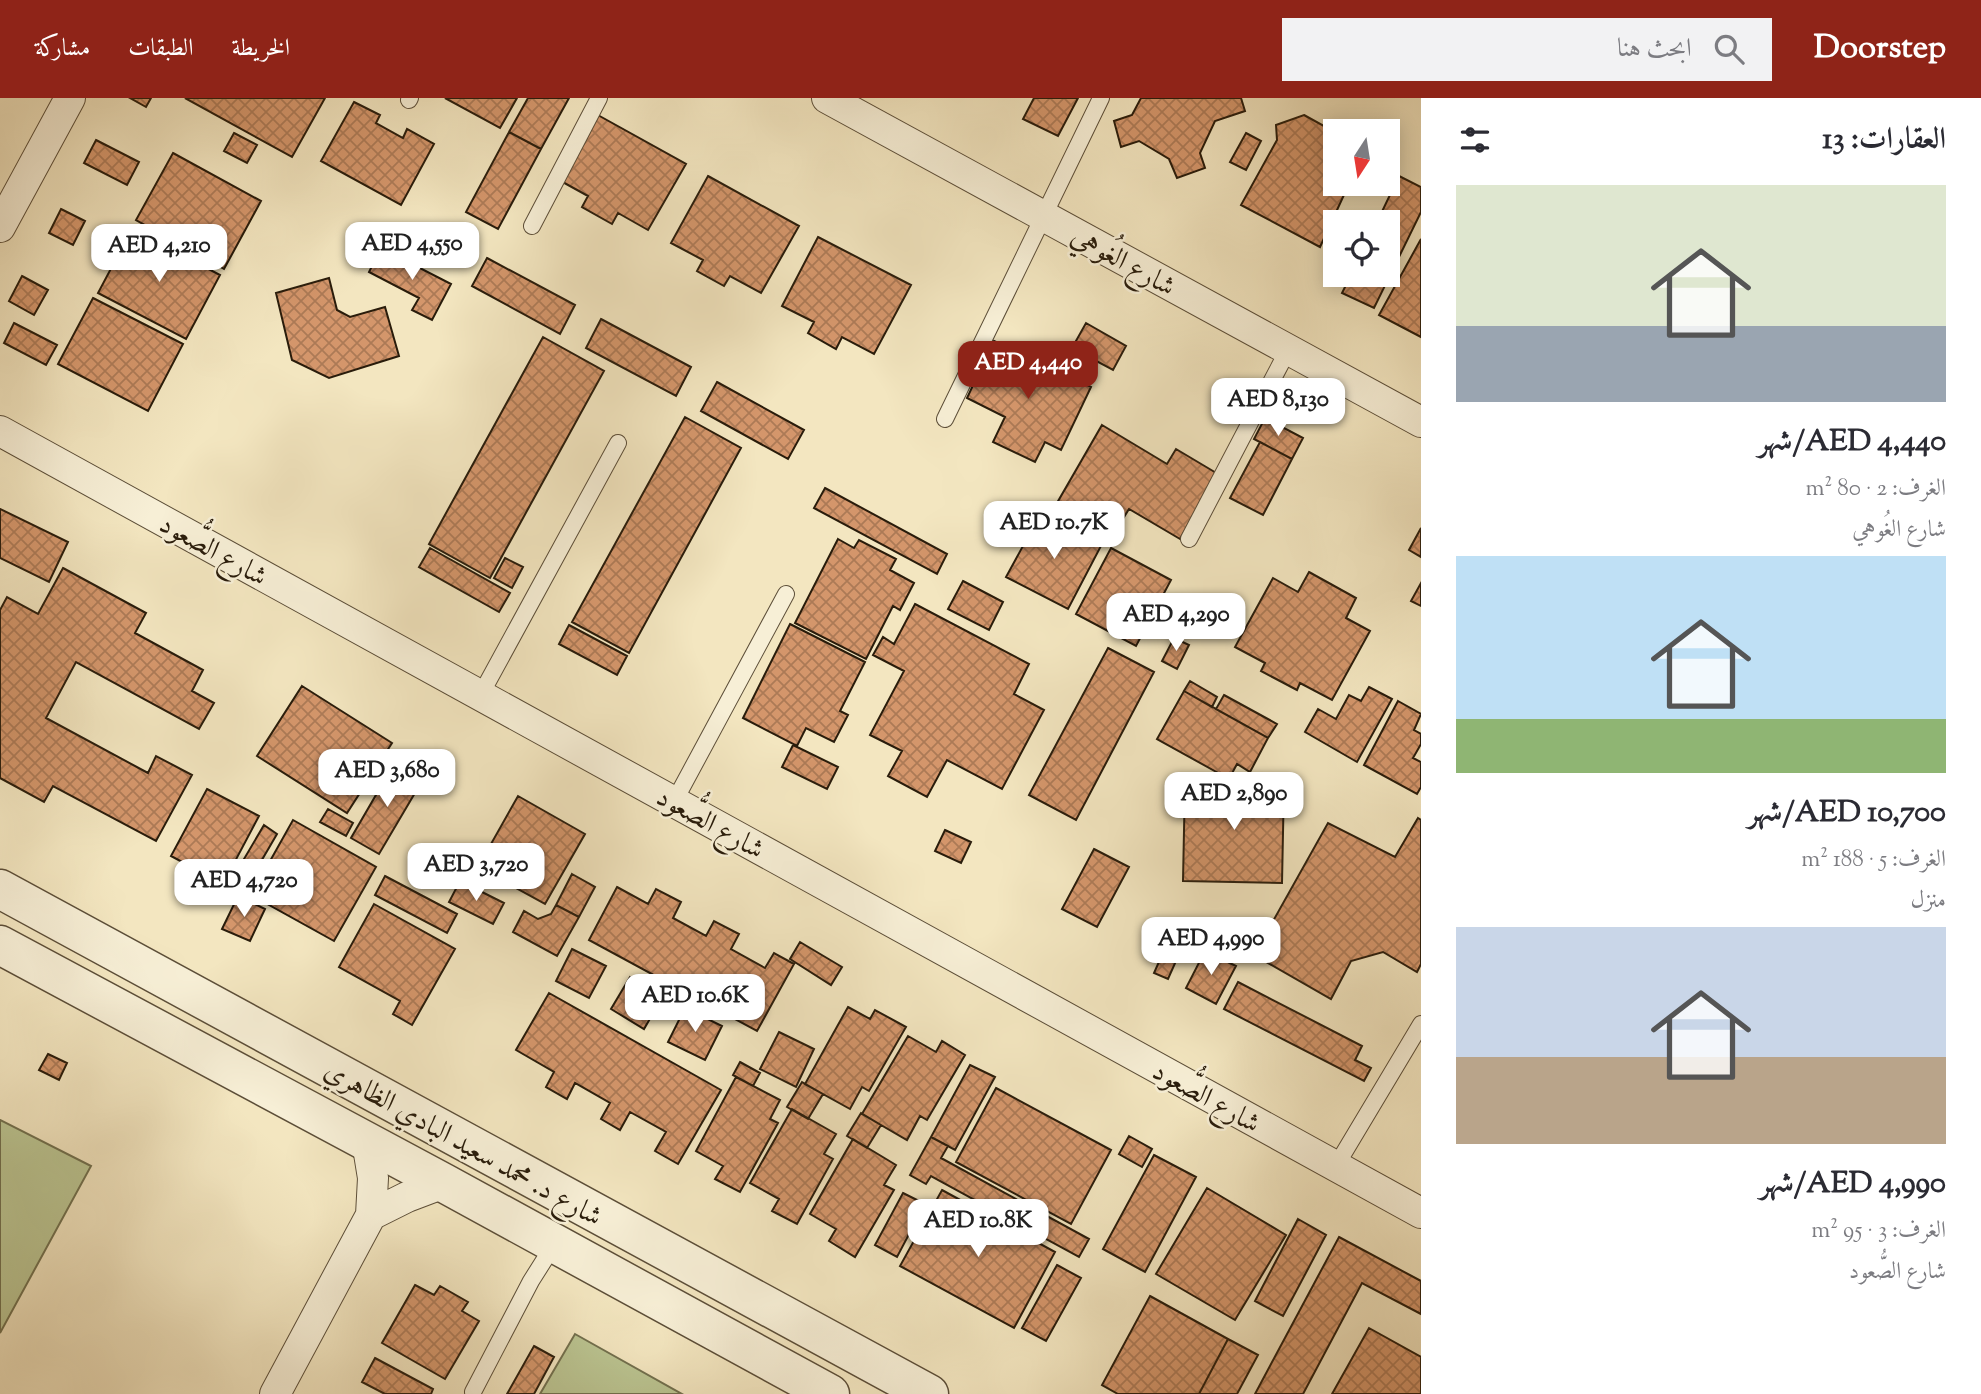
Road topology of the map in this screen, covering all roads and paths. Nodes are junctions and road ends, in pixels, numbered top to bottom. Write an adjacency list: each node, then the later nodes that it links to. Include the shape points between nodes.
1 (70, 98): 6 (street)
2 (599, 98): 7 (lane)
3 (827, 98): 5 (street, شارع الغُوهي)
4 (1101, 98): 5 (lane)
5 (1044, 217): 8 (street, شارع الغُوهي); 9 (lane)
6 (0, 226)
7 (532, 226)
8 (1288, 350): 10 (street, شارع الغُوهي); 13 (lane)
9 (945, 419)
10 (1421, 422)
11 (0, 431): 15 (street, شارع الصُّعود)
12 (618, 443): 15 (lane)
13 (1189, 539)
14 (786, 594): 16 (lane)
15 (480, 696): 16 (street, شارع الصُّعود)
16 (674, 802): 21 (street, شارع الصُّعود)
17 (0, 889): 29 (street, شارع د. محمد سعيد البادي الظاهري)
18 (0, 945): 20 (street, شارع د. محمد سعيد البادي الظاهري)
19 (1421, 1024): 21 (lane)
20 (368, 1141): 22 (street, شارع د. محمد سعيد البادي الظاهري); 24 (street)
21 (1336, 1167): 23 (street, شارع الصُّعود)
22 (444, 1183): 24 (street); 25 (street, شارع د. محمد سعيد البادي الظاهري)
23 (1421, 1213)
24 (371, 1215): 27 (street)
25 (555, 1243): 26 (lane); 28 (street, شارع د. محمد سعيد البادي الظاهري)
26 (473, 1392)
27 (275, 1394)
28 (830, 1394)
29 (929, 1394)

